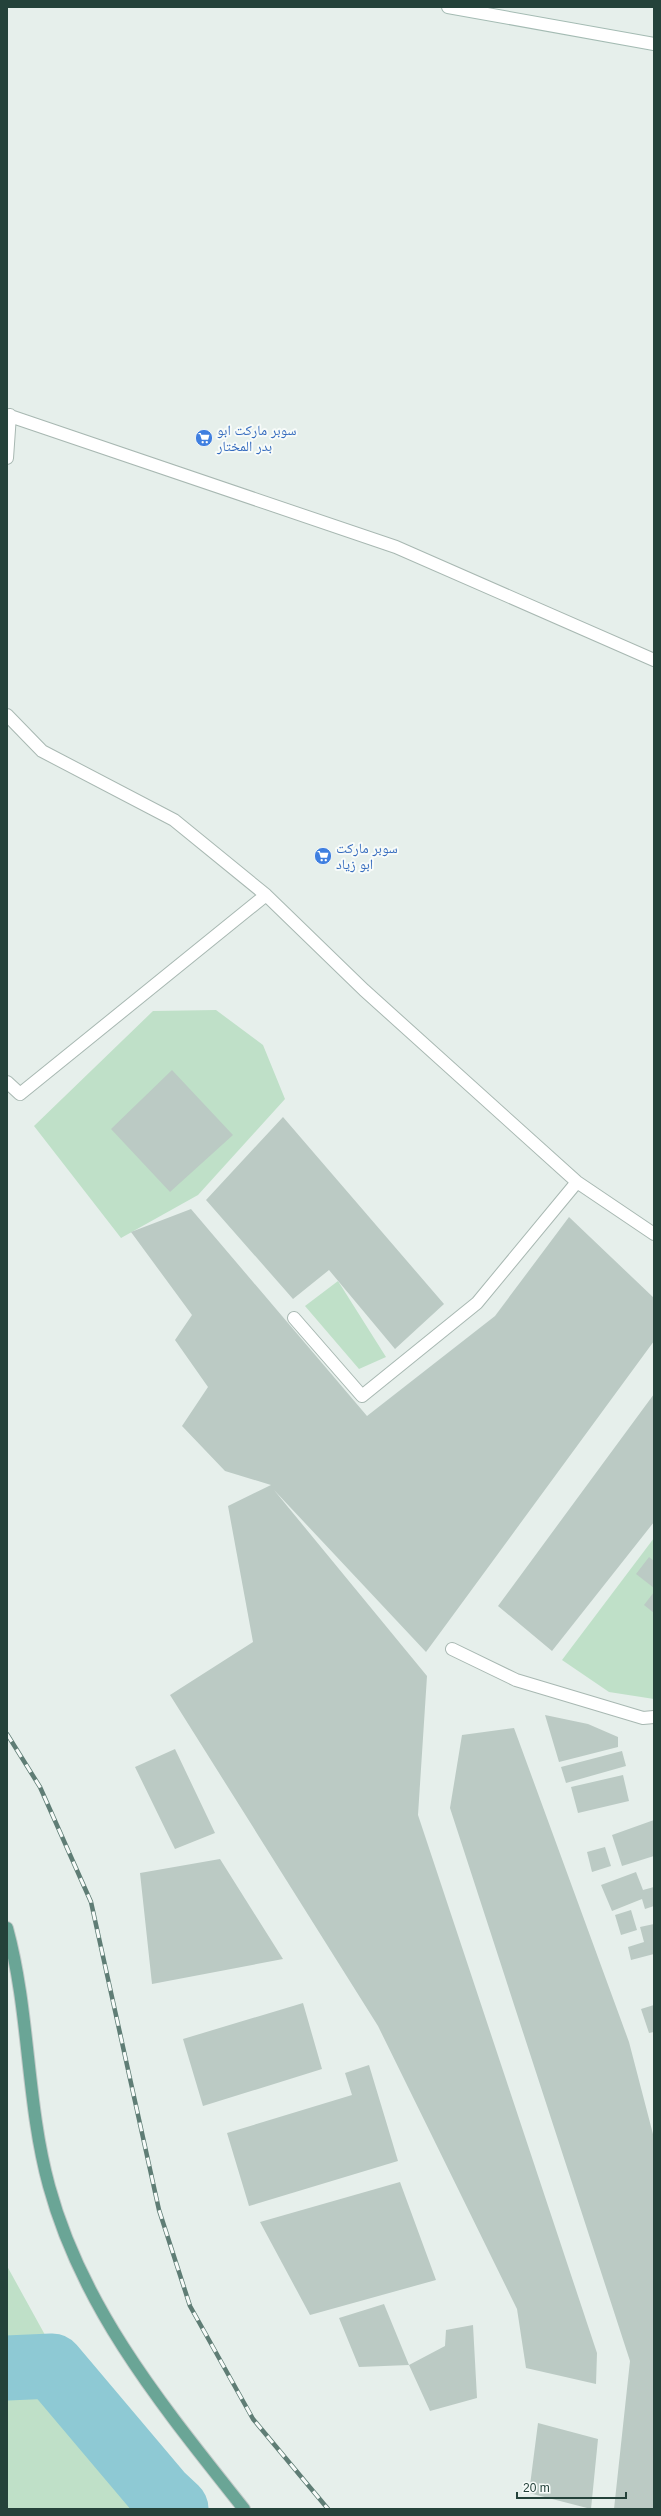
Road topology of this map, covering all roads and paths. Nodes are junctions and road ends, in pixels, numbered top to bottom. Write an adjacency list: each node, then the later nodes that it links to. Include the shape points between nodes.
1 (448, 7): 2 (street)
2 (654, 44)
3 (8, 415): 4 (street); 5 (street, via 396,547)
4 (7, 458)
5 (654, 660)
6 (7, 715): 7 (street, via 42,751 174,820)
7 (266, 895): 8 (street, via 20,1094); 9 (street, via 364,990)
8 (7, 1082)
9 (577, 1182): 10 (street); 11 (street, via 477,1303 362,1396)
10 (654, 1234)
11 (294, 1318)
12 (452, 1649): 13 (street, via 516,1680 643,1718)
13 (654, 1717)
14 (7, 1928): 15 (main road, via 17,1965 38,2133 49,2185 64,2235 86,2284 119,2344 161,2403)
15 (244, 2509)

